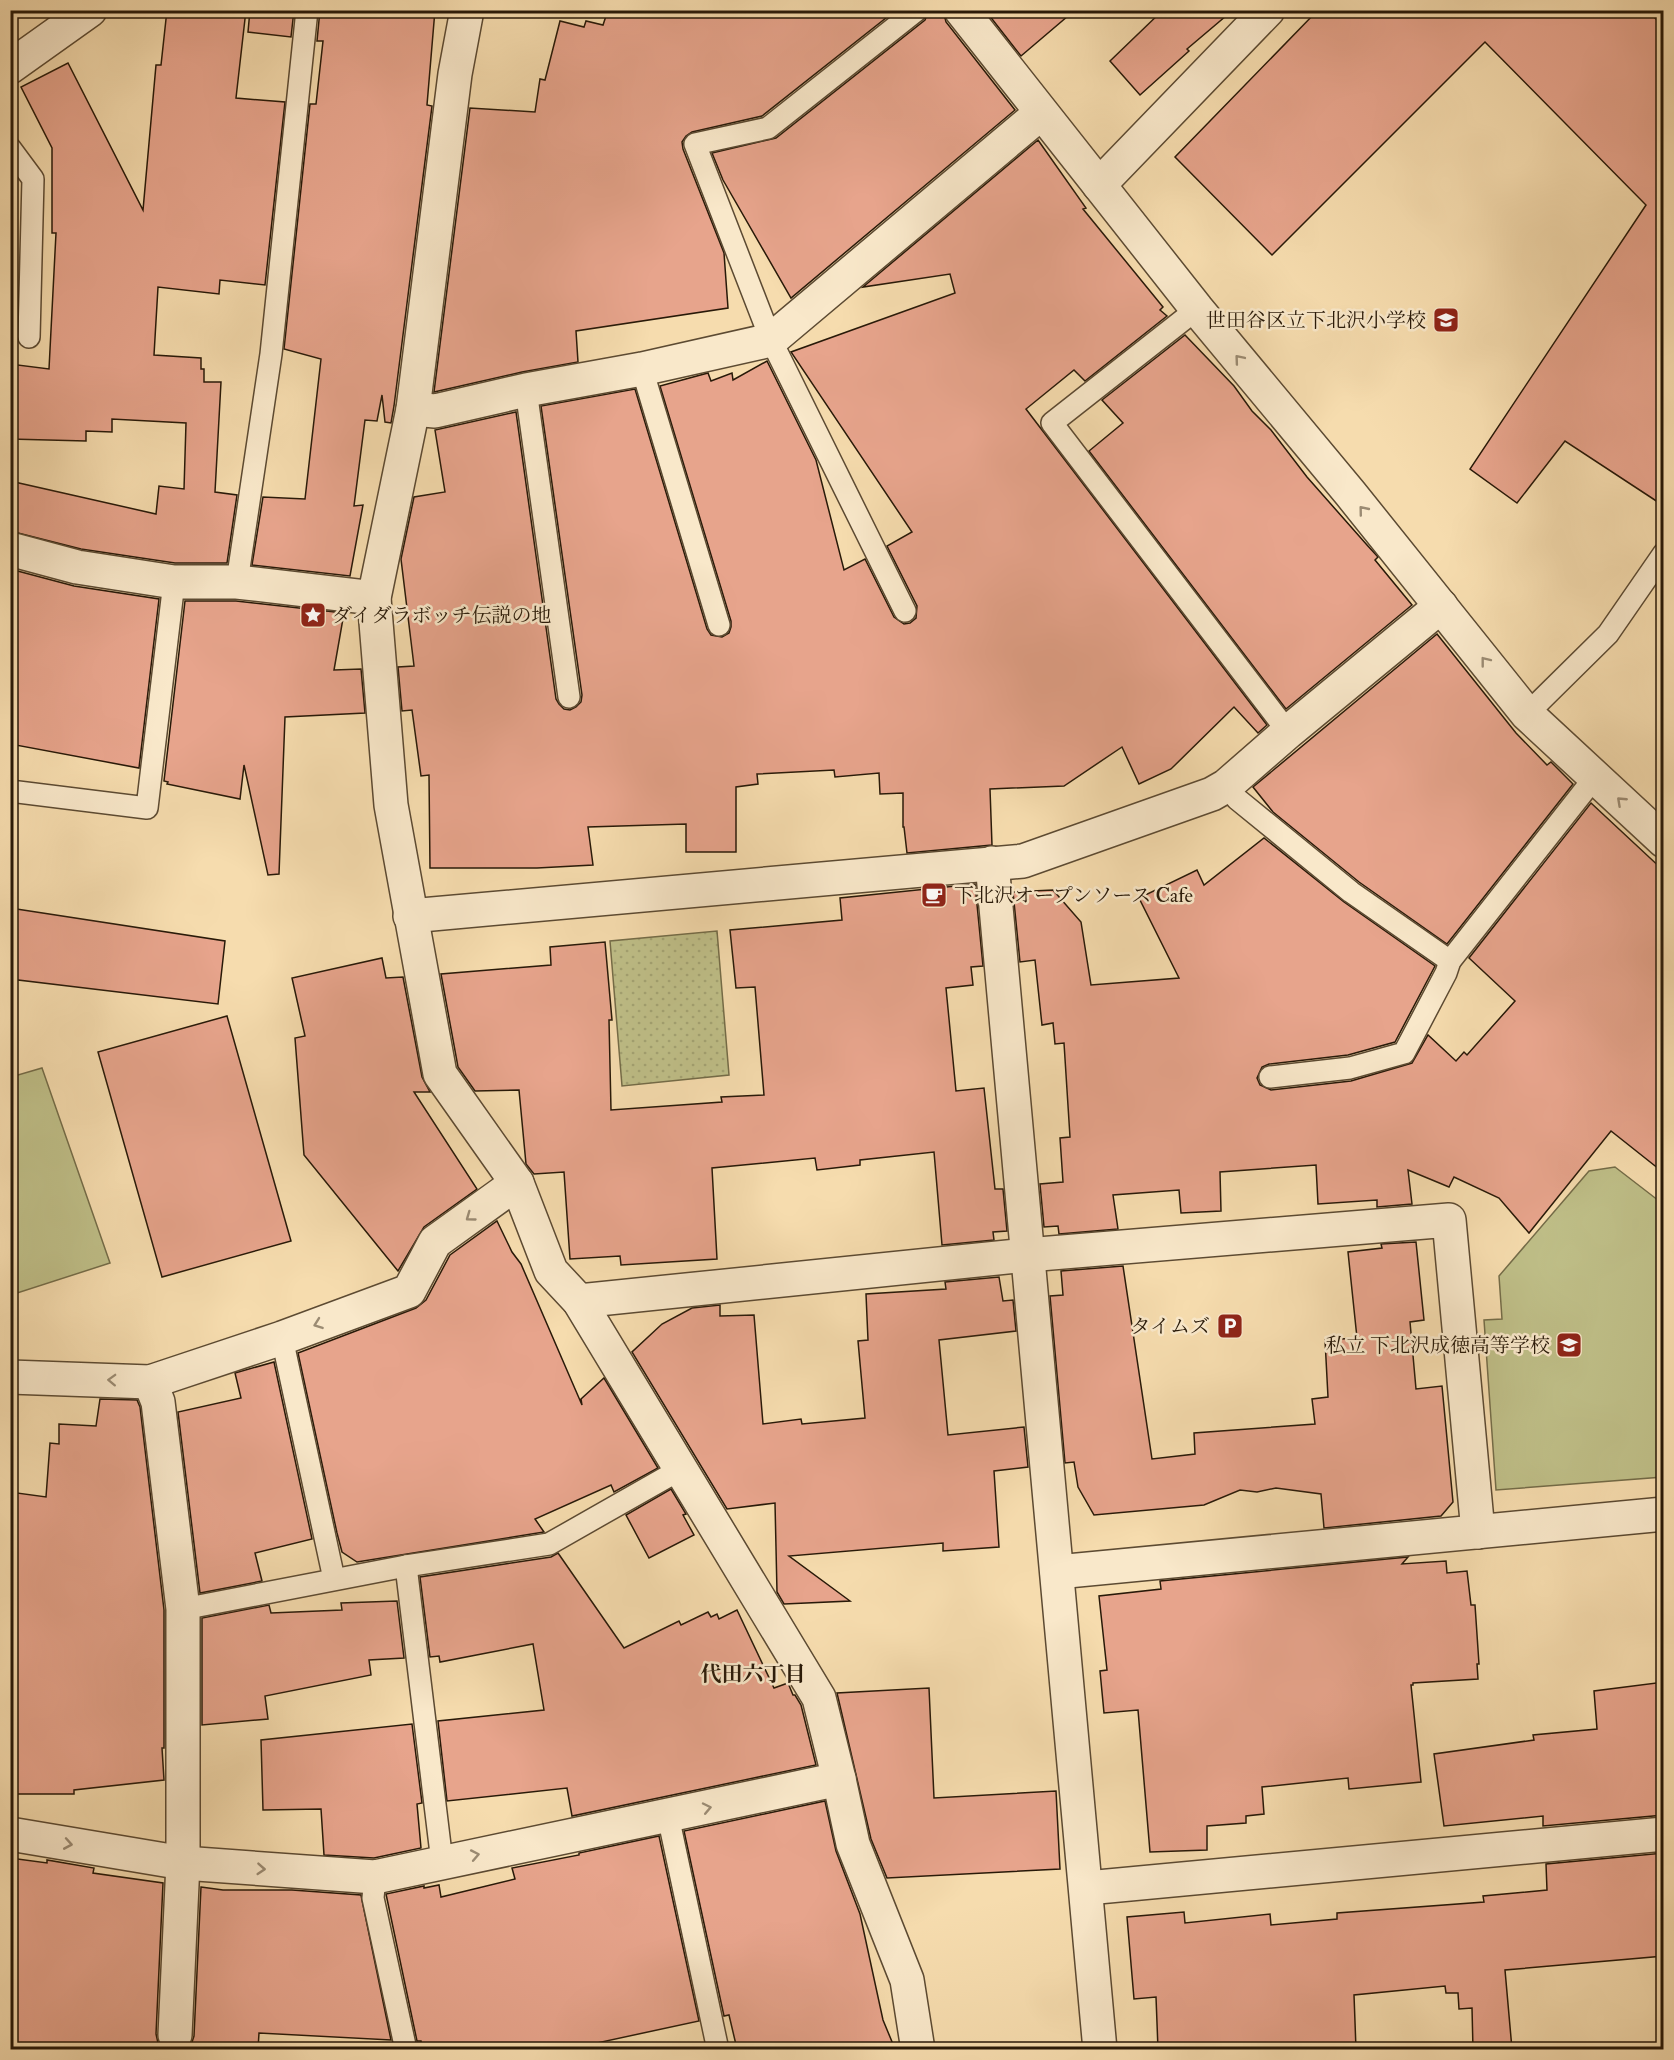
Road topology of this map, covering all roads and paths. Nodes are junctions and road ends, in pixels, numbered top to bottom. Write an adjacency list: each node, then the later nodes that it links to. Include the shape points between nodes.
1 (90, 10): 7 (street)
2 (307, 10): 21 (lane, via 271,354)
3 (467, 10): 17 (street, via 455,74)
4 (917, 10): 14 (lane, via 768,128 695,144)
5 (961, 10): 9 (street)
6 (1268, 10): 11 (street)
7 (25, 45): 8 (street)
8 (10, 67)
9 (1041, 113): 11 (street); 14 (street)
10 (10, 148): 13 (lane, via 33,179)
11 (1099, 185): 12 (street)
12 (1197, 309): 23 (street, one-way to 12); 28 (lane, via 1052,423)
13 (29, 337)
14 (771, 340): 15 (street); 24 (lane)
15 (642, 369): 16 (street); 25 (lane)
16 (526, 390): 17 (street, via 435,411); 26 (lane)
17 (413, 409): 22 (street)
18 (10, 549): 20 (street, via 77,567)
19 (1664, 553): 27 (lane, via 1608,634)
20 (174, 582): 21 (street); 31 (lane, via 147,808)
21 (237, 582): 22 (street)
22 (374, 598): 34 (street, via 391,805)
23 (1441, 606): 27 (street, one-way to 23); 28 (street)
24 (905, 611)
25 (719, 625)
26 (569, 697)
27 (1527, 714): 29 (street)
28 (1288, 732): 30 (street)
29 (1595, 777): 32 (street, one-way to 29); 35 (lane)
30 (1226, 786): 33 (street, via 1023,861); 35 (lane, via 1351,892)
31 (10, 791)
32 (1664, 841)
33 (992, 864): 34 (street); 38 (street)
34 (410, 916): 37 (street, via 440,1074)
35 (1450, 961): 36 (lane, via 1404,1053 1350,1068)
36 (1270, 1077)
37 (517, 1183): 39 (street, via 552,1271); 40 (street, one-way to 40, via 435,1242 409,1291)
38 (1027, 1255): 39 (street); 45 (street, via 1449,1220); 47 (street)
39 (579, 1301): 43 (street)
40 (282, 1338): 42 (street); 48 (lane)
41 (10, 1377): 42 (street, one-way to 41)
42 (150, 1382): 49 (street, via 158,1402)
43 (681, 1469): 46 (lane, via 549,1544); 50 (street, via 819,1698)
44 (1664, 1514): 45 (street)
45 (1478, 1532): 47 (street)
46 (406, 1566): 48 (lane); 54 (lane)
47 (1057, 1572): 57 (street)
48 (334, 1579): 49 (lane)
49 (183, 1609): 55 (street)
50 (839, 1779): 51 (street, one-way to 50); 61 (street, via 853,1844 907,1980)
51 (668, 1816): 54 (street, one-way to 51); 60 (lane)
52 (10, 1834): 55 (street, one-way to 55)
53 (1664, 1834): 57 (street)
54 (442, 1862): 56 (street)
55 (183, 1863): 56 (street, one-way to 56); 58 (street)
56 (375, 1877): 59 (lane, via 373,1898)
57 (1087, 1888): 62 (street)
58 (175, 2035)
59 (406, 2049)
60 (718, 2049)
61 (918, 2049)
62 (1100, 2049)

